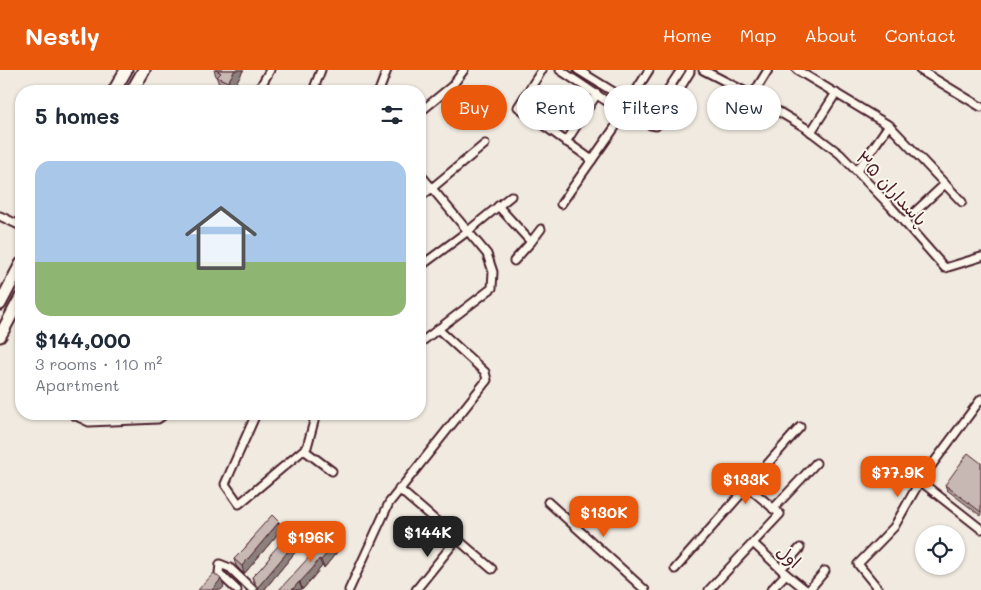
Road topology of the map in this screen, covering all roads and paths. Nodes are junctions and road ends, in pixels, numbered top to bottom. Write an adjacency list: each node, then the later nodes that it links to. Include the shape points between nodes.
1 (126, 70): 17 (main road)
2 (144, 70): 18 (main road)
3 (270, 70): 19 (street)
4 (321, 70): 20 (street)
5 (387, 70): 21 (street)
6 (464, 70): 31 (street, via 452,86)
7 (542, 70): 37 (street, via 518,107)
8 (560, 70): 29 (street)
9 (578, 70): 27 (street)
10 (649, 70): 22 (street)
11 (681, 70): 23 (street)
12 (690, 70): 24 (street)
13 (704, 70): 25 (street, پاسداران ۳۵)
14 (768, 70): 26 (street)
15 (798, 70): 28 (street)
16 (920, 70): 32 (street)
17 (117, 85)
18 (135, 85)
19 (261, 85)
20 (315, 85)
21 (381, 85)
22 (640, 85)
23 (671, 85)
24 (682, 85)
25 (732, 85)
26 (759, 85)
27 (604, 86)
28 (836, 93): 34 (street); 36 (street)
29 (598, 94): 30 (street); 37 (street)
30 (604, 98)
31 (426, 107)
32 (981, 107)
33 (781, 114): 36 (street, پاسداران ۳۵)
34 (889, 126): 40 (street); 42 (street)
35 (613, 130): 39 (street)
36 (811, 132): 40 (street, پاسداران ۳۵)
37 (566, 142): 39 (street)
38 (484, 144): 43 (street)
39 (592, 160): 47 (street)
40 (857, 171): 50 (street, پاسداران ۳۵)
41 (426, 181): 43 (street)
42 (945, 184): 46 (street); 50 (street)
43 (432, 188): 44 (street); 53 (street)
44 (426, 192)
45 (511, 196): 48 (street)
46 (962, 202)
47 (561, 204)
48 (498, 206): 53 (street); 54 (street)
49 (0, 216): 51 (street)
50 (904, 222): 55 (street, پاسداران ۳۵, via 945,268)
51 (15, 223)
52 (541, 229): 54 (street)
53 (468, 231): 57 (street); 61 (street, via 487,254 493,272 492,288)
54 (531, 242): 56 (street)
55 (981, 257)
56 (514, 261)
57 (426, 262)
58 (15, 275): 59 (main road)
59 (0, 304)
60 (15, 308): 62 (main road)
61 (438, 329): 63 (street); 75 (street, via 485,372 487,380)
62 (0, 336)
63 (426, 338)
64 (981, 399): 73 (street)
65 (84, 420): 66 (street)
66 (135, 420)
67 (254, 420): 70 (street, via 225,484 238,504)
68 (314, 420): 70 (street)
69 (800, 426): 74 (street)
70 (304, 450): 72 (street)
71 (816, 463): 77 (street)
72 (332, 471)
73 (920, 481): 78 (street); 94 (street, via 894,527 858,564)
74 (748, 487): 77 (street); 83 (street)
75 (399, 490): 79 (street); 88 (street, via 389,503)
76 (548, 502): 90 (street)
77 (773, 509): 80 (street, via 780,514)
78 (981, 529)
79 (457, 539): 82 (street); 89 (street)
80 (753, 543): 85 (street, اول); 91 (street)
81 (800, 548): 85 (street)
82 (492, 569)
83 (675, 569)
84 (825, 571): 93 (street)
85 (784, 572): 92 (street); 93 (street, اول)
86 (237, 590): 87 (street, via 219,573 220,564 230,568)
87 (253, 590)
88 (349, 590)
89 (416, 590)
90 (645, 590)
91 (709, 590)
92 (771, 590)
93 (807, 590)
94 (879, 590)

